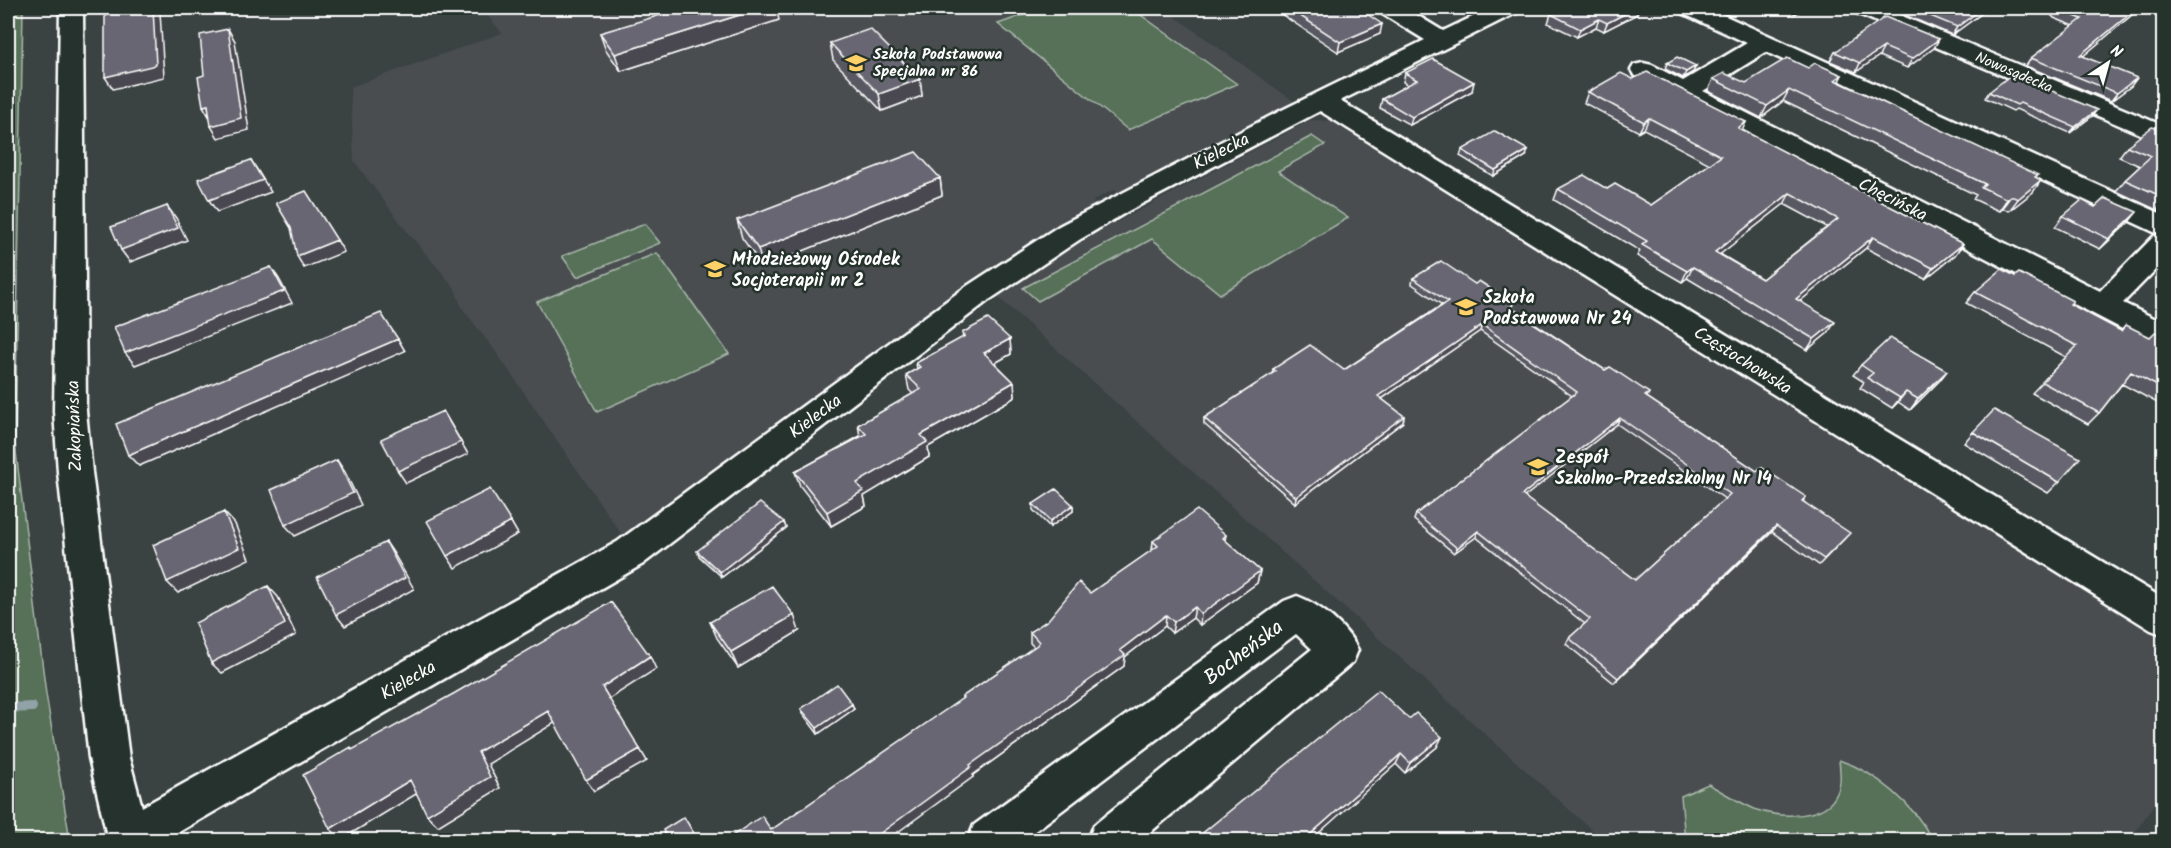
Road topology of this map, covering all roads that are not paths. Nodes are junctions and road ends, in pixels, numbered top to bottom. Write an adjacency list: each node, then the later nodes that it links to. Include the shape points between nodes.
1 (71, 8): 17 (street, Zakopiańska, via 70,411 109,758)
2 (1389, 8): 6 (street)
3 (1508, 8): 6 (street, Kielecka)
4 (1690, 8): 7 (street)
5 (1864, 8): 11 (street, Nowosądecka)
6 (1442, 40): 10 (street, Kielecka)
7 (1765, 42): 9 (street); 12 (street)
8 (1643, 70): 9 (street, Chęcińska)
9 (1684, 91): 14 (street, Chęcińska)
10 (1322, 101): 16 (street, Częstochowska); 17 (street, Kielecka, via 1120,204 1021,263 630,553)
11 (2163, 136)
12 (2163, 226)
13 (2163, 243): 14 (street)
14 (2103, 306): 15 (street, Chęcińska)
15 (2163, 337)
16 (2163, 619)
17 (129, 839)
18 (989, 840): 19 (street, Bocheńska, via 1297,612 1339,650)
19 (1109, 840)

